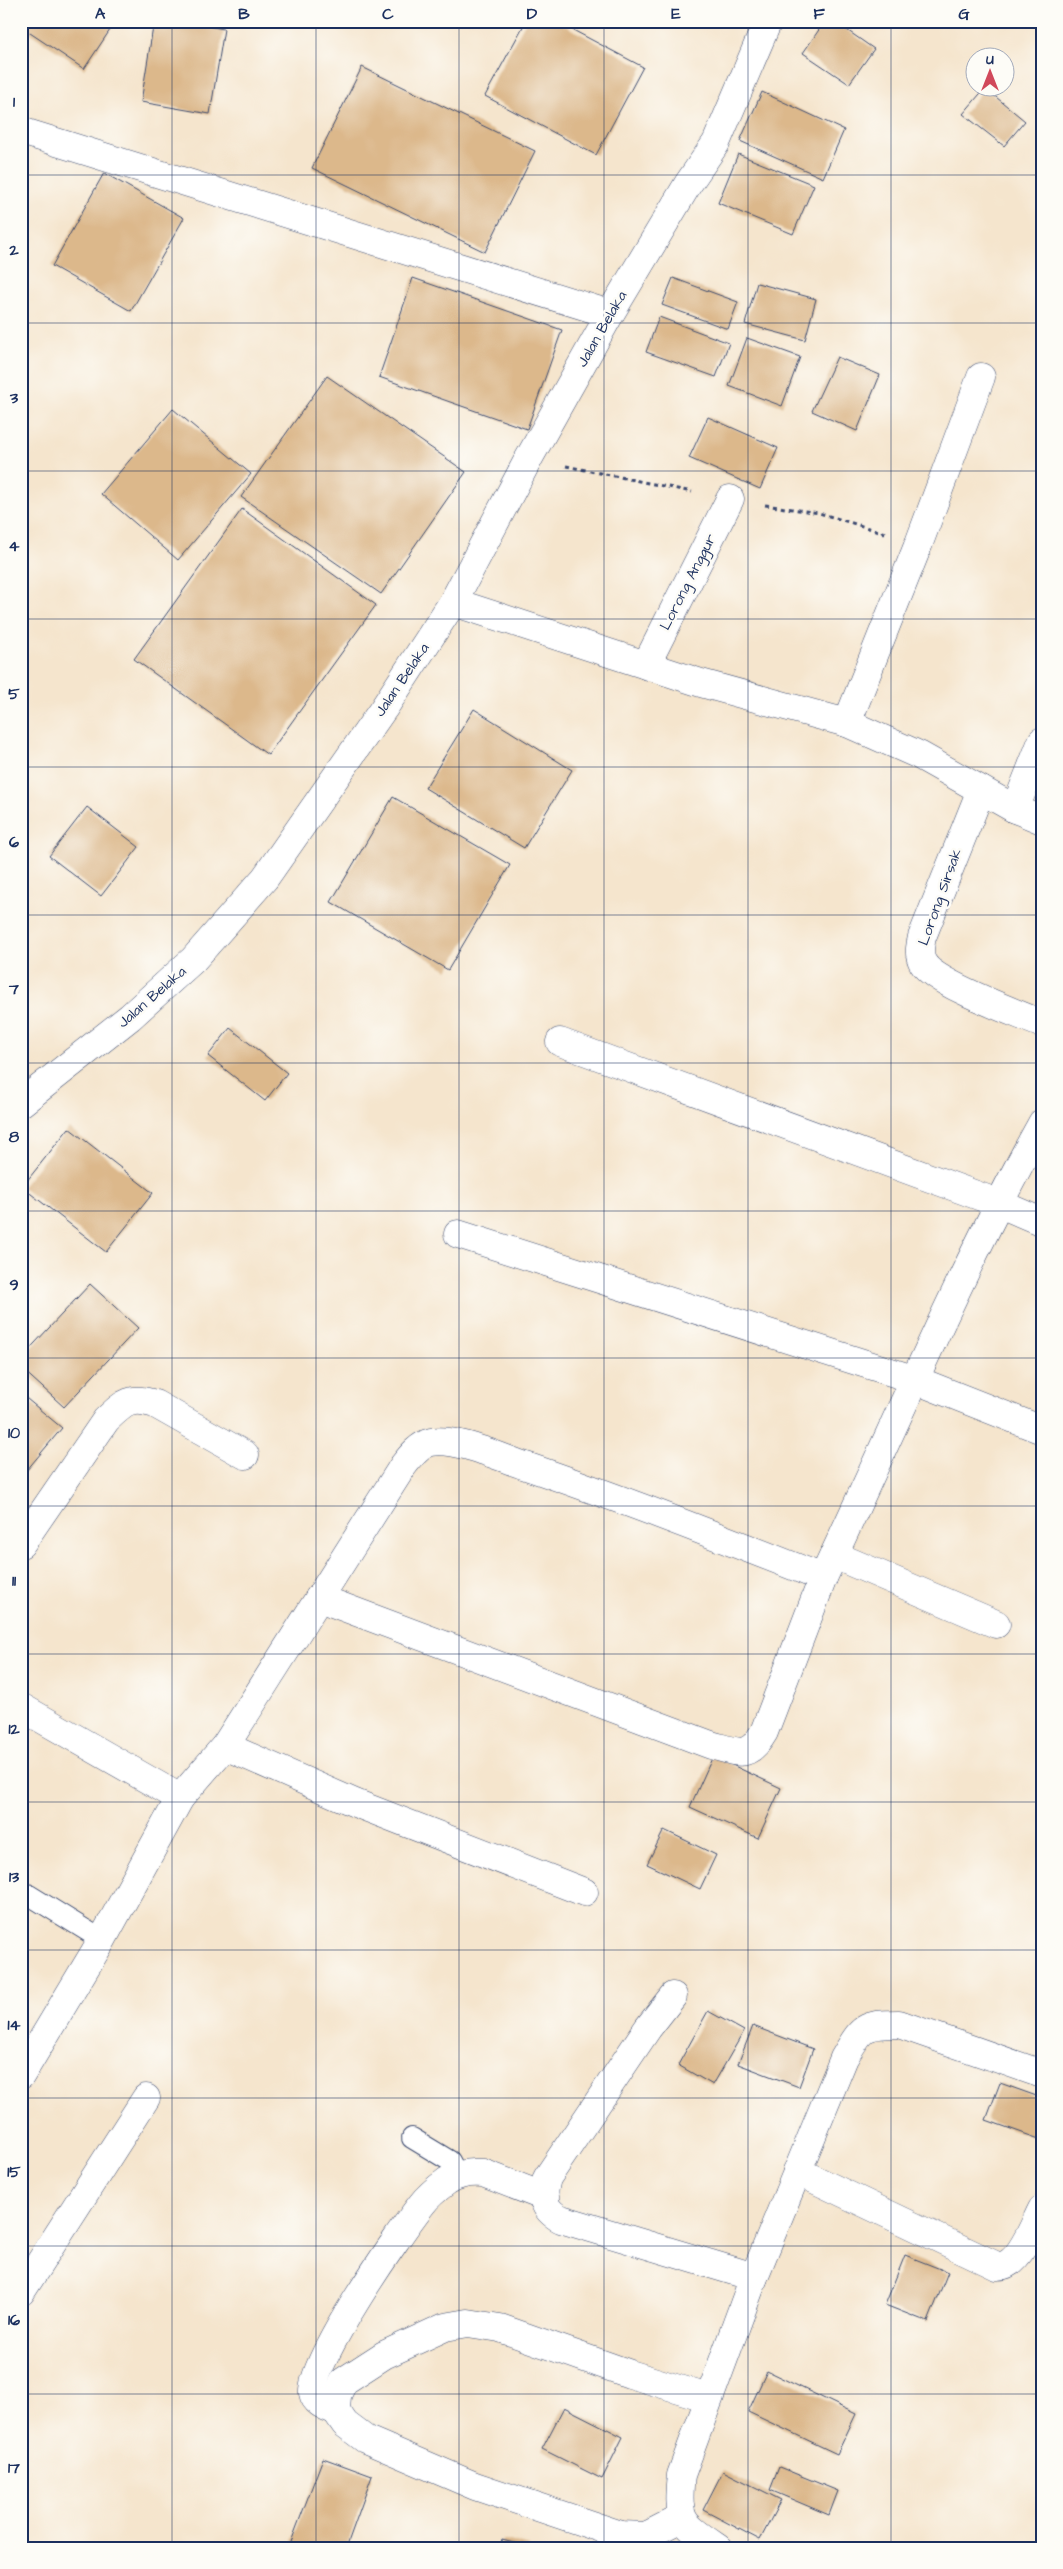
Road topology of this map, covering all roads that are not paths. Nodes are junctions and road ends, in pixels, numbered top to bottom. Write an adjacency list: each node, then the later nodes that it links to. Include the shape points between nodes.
1 (768, 21): 3 (street, Jalan Belaka, via 716,144 688,184)
2 (21, 131): 3 (street)
3 (610, 314): 6 (street, Jalan Belaka)
4 (980, 377): 8 (street, via 919,543)
5 (730, 500): 7 (street, Lorong Anggur)
6 (453, 602): 7 (street); 15 (street, Jalan Belaka, via 384,708 265,878 193,960 130,1017)
7 (646, 665): 8 (street)
8 (847, 723): 10 (street, via 919,755)
9 (1042, 741): 11 (street)
10 (980, 790): 11 (street); 13 (street, Lorong Sirsak, via 922,937 919,951 922,963 933,975)
11 (1016, 808): 12 (street)
12 (1042, 820)
13 (1042, 1024)
14 (560, 1042): 17 (street)
15 (21, 1103)
16 (1042, 1124): 17 (street)
17 (998, 1203): 18 (street); 20 (street)
18 (1042, 1222)
19 (458, 1234): 20 (street)
20 (913, 1379): 21 (street); 24 (street)
21 (1042, 1430)
22 (245, 1455): 23 (street, via 155,1404 138,1399 123,1404 106,1420)
23 (21, 1544)
24 (828, 1567): 25 (street, via 446,1442 430,1442 415,1451 403,1466); 25 (street, via 764,1732 755,1746 748,1751 736,1752); 26 (street)
25 (319, 1598): 28 (street)
26 (996, 1624)
27 (21, 1708): 29 (street)
28 (225, 1746): 29 (street); 31 (street, via 355,1803)
29 (180, 1798): 32 (street)
30 (21, 1890): 32 (lane)
31 (584, 1892)
32 (102, 1940): 35 (street)
33 (673, 1996): 40 (street, via 547,2178)
34 (1042, 2074): 38 (street, via 899,2024 876,2024 860,2031 844,2058)
35 (21, 2075)
36 (146, 2098): 43 (street)
37 (412, 2138): 39 (lane, via 450,2162)
38 (798, 2171): 41 (street, via 1003,2267 1016,2259); 42 (street)
39 (458, 2176): 40 (street, via 483,2173); 45 (street, via 423,2203 342,2321 313,2382 316,2400)
40 (545, 2197): 42 (street, via 549,2213 561,2219)
41 (1042, 2209)
42 (754, 2277): 44 (street)
43 (21, 2292)
44 (708, 2398): 45 (street, via 500,2328 468,2324 445,2327 384,2356 344,2381 336,2395); 46 (street, via 681,2475 678,2504)
45 (336, 2411): 46 (street, via 345,2424 365,2439 476,2486 621,2535 646,2536)
46 (681, 2518): 47 (street)
47 (718, 2548)

